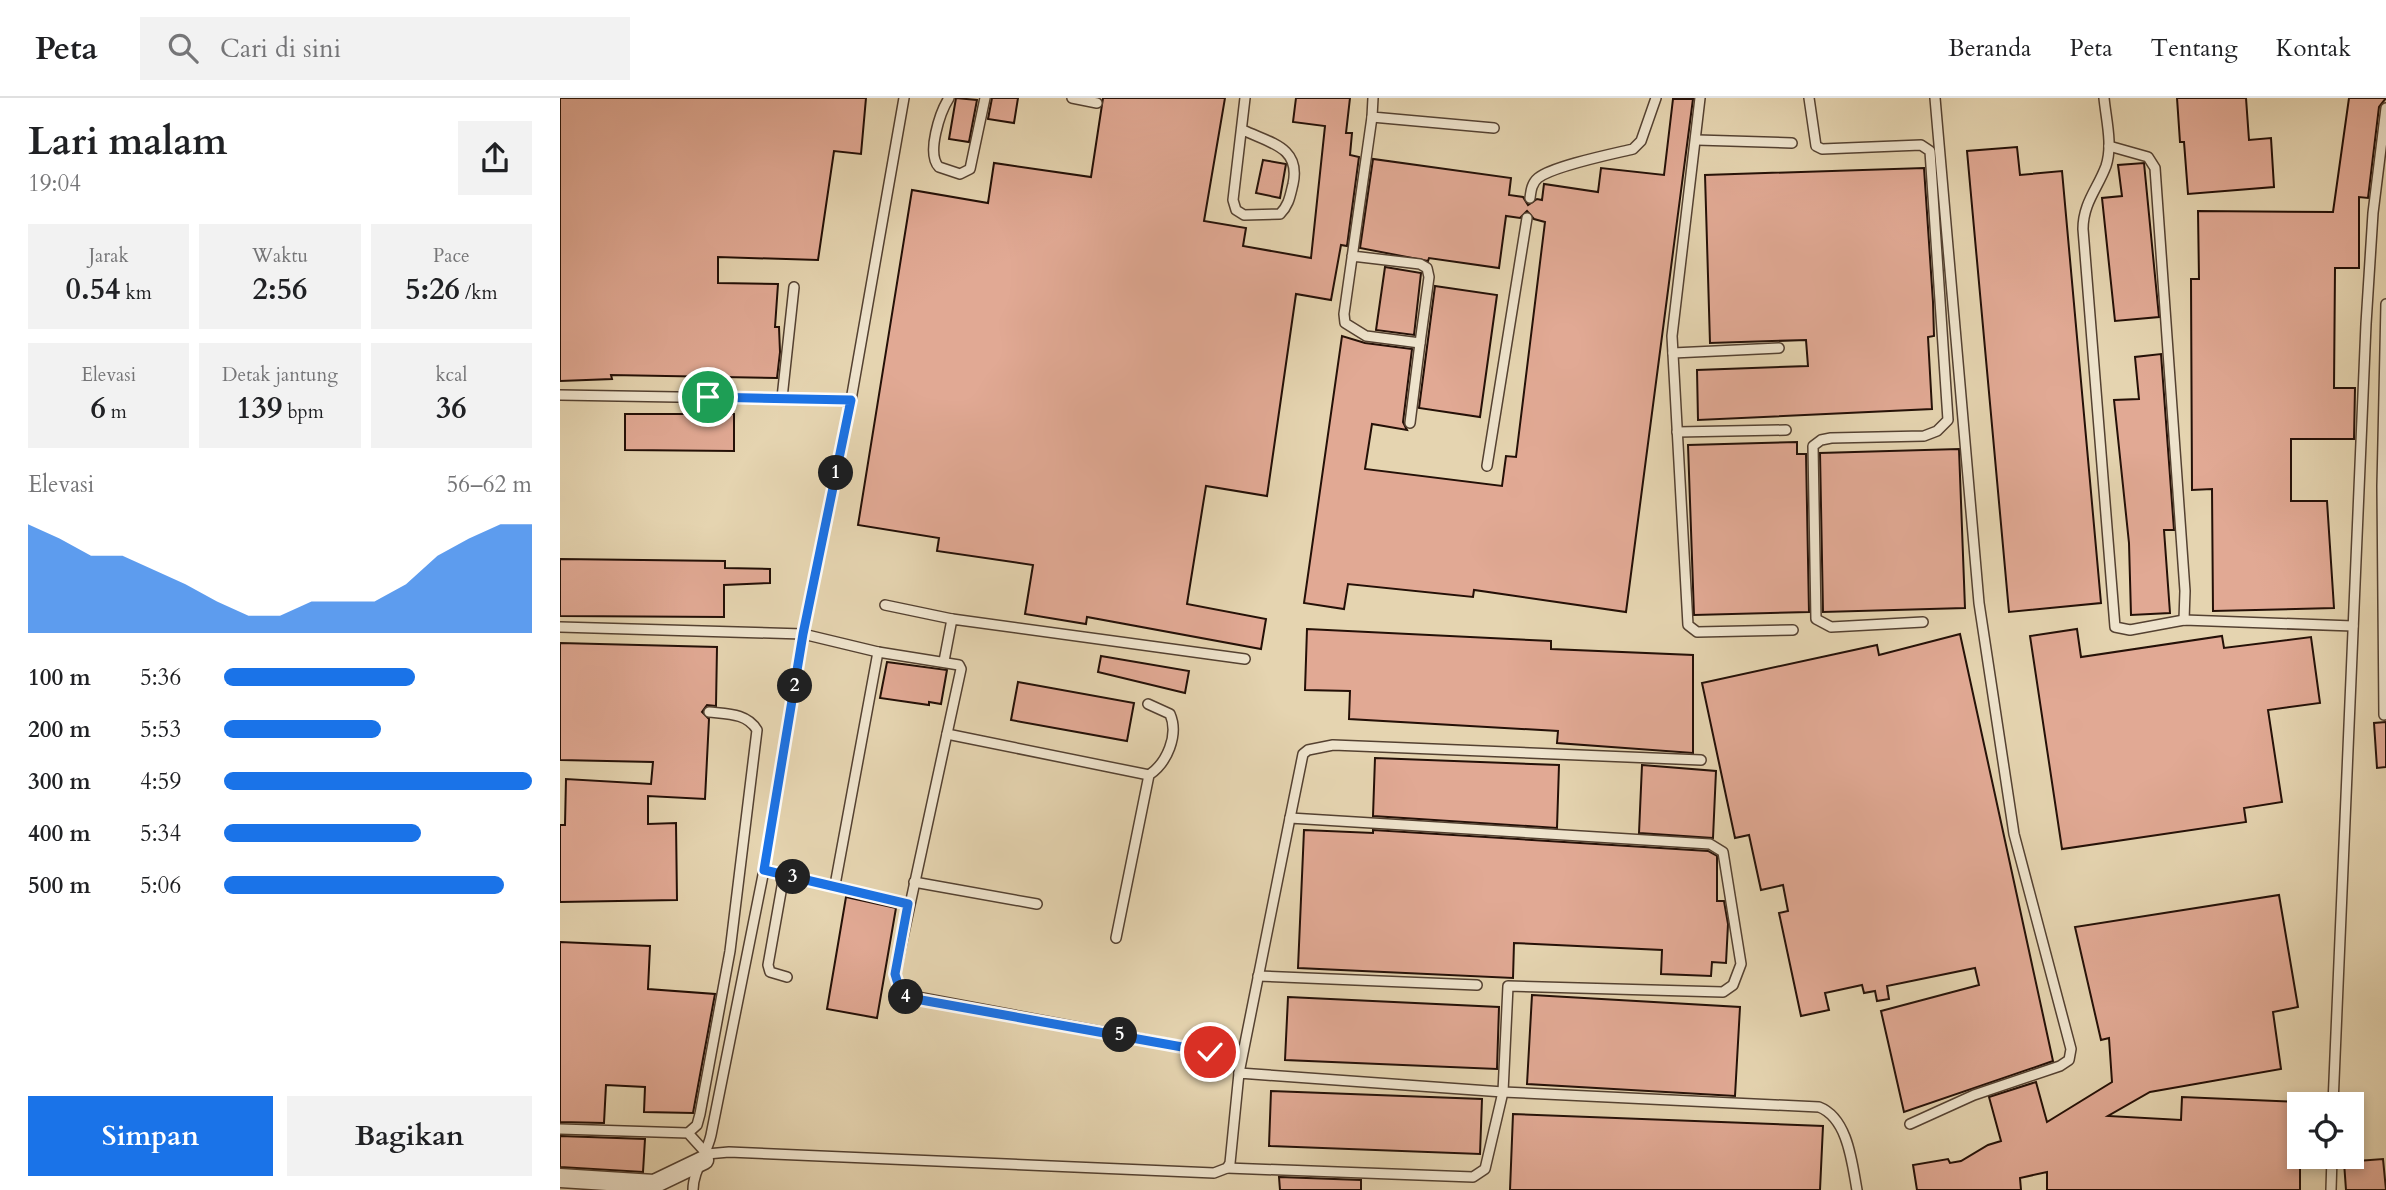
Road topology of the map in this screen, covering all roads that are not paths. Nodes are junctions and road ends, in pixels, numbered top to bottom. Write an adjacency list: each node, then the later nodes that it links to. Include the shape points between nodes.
1 (904, 98): 31 (lane)
2 (949, 98): 3 (lane, via 933,155 939,167 960,174 970,169)
3 (985, 98)
4 (1072, 98): 12 (lane)
5 (1245, 98): 16 (lane)
6 (1373, 98): 14 (lane)
7 (1656, 98): 20 (lane, via 1641,141 1633,149 1551,171 1538,178)
8 (1700, 98): 17 (lane)
9 (1808, 98): 39 (lane, via 1816,146 1822,149 1921,145 1930,151 1948,419 1924,436 1831,438 1814,446 1816,619 1831,627)
10 (1935, 98): 68 (lane, via 1979,603 2014,834 2071,1049 2060,1066 1974,1095)
11 (2104, 98): 19 (lane)
12 (1097, 103)
13 (2386, 108): 40 (lane, via 2373,213)
14 (1372, 117): 15 (lane); 22 (lane)
15 (1494, 128)
16 (1242, 130): 16 (lane, via 1233,200 1236,210 1244,215 1280,214 1288,206 1294,159)
17 (1697, 140): 18 (lane); 28 (lane)
18 (1793, 143)
19 (2109, 146): 38 (lane, via 2148,157 2155,168); 38 (lane, via 2106,165 2088,201 2083,229 2112,621 2115,627 2130,630)
20 (1530, 198)
21 (1527, 219): 35 (lane)
22 (1352, 256): 25 (lane, via 1345,323 1366,336); 25 (lane, via 1427,268)
23 (794, 287): 30 (lane)
24 (2386, 304): 27 (lane)
25 (1420, 344): 32 (lane)
26 (1779, 348): 28 (lane)
27 (2384, 349): 49 (lane)
28 (1673, 353): 34 (lane)
29 (560, 395): 30 (lane)
30 (782, 398): 31 (lane)
31 (851, 400): 43 (lane)
32 (1410, 423)
33 (1786, 430): 34 (lane)
34 (1677, 432): 42 (lane, via 1688,625 1697,632)
35 (1487, 466)
36 (885, 605): 37 (lane)
37 (952, 619): 45 (lane); 46 (lane)
38 (2184, 620): 40 (lane)
39 (1923, 622)
40 (2353, 626): 67 (lane)
41 (560, 627): 43 (lane)
42 (1793, 630)
43 (803, 634): 44 (lane); 54 (lane)
44 (878, 652): 46 (lane); 57 (lane)
45 (1245, 659)
46 (944, 661): 50 (lane, via 961,668)
47 (1148, 704): 52 (lane, via 1170,714 1172,722 1165,762)
48 (709, 712): 70 (lane, via 739,716 757,730 730,951 700,1114)
49 (2384, 715)
50 (947, 734): 52 (lane); 56 (lane)
51 (1701, 760): 53 (lane, via 1333,745 1303,754)
52 (1149, 775): 60 (lane)
53 (1290, 818): 61 (lane); 66 (lane, via 1710,844 1723,852 1741,964 1733,985 1723,992 1508,986)
54 (764, 870): 55 (lane); 71 (lane)
55 (784, 875): 57 (lane); 62 (lane, via 768,965 770,972)
56 (914, 882): 58 (lane); 59 (lane)
57 (835, 886): 58 (lane)
58 (908, 904): 64 (lane, via 895,974 901,994)
59 (1037, 904)
60 (1116, 938)
61 (1258, 975): 63 (lane); 65 (lane)
62 (787, 977)
63 (1477, 985)
64 (1210, 1052)
65 (1239, 1073): 66 (lane); 72 (lane)
66 (1503, 1091): 72 (lane, via 1485,1169 1474,1177); 76 (lane, via 1819,1107 1838,1120)
67 (2334, 1092)
68 (1910, 1124)
69 (560, 1129): 70 (lane)
70 (688, 1133): 71 (lane)
71 (705, 1157): 72 (lane, via 729,1152 1214,1173); 74 (street, via 654,1184); 75 (lane, via 693,1178)
72 (1227, 1168)
73 (2332, 1169): 77 (lane)
74 (560, 1178)
75 (693, 1190)
76 (1857, 1190)
77 (2331, 1190)

